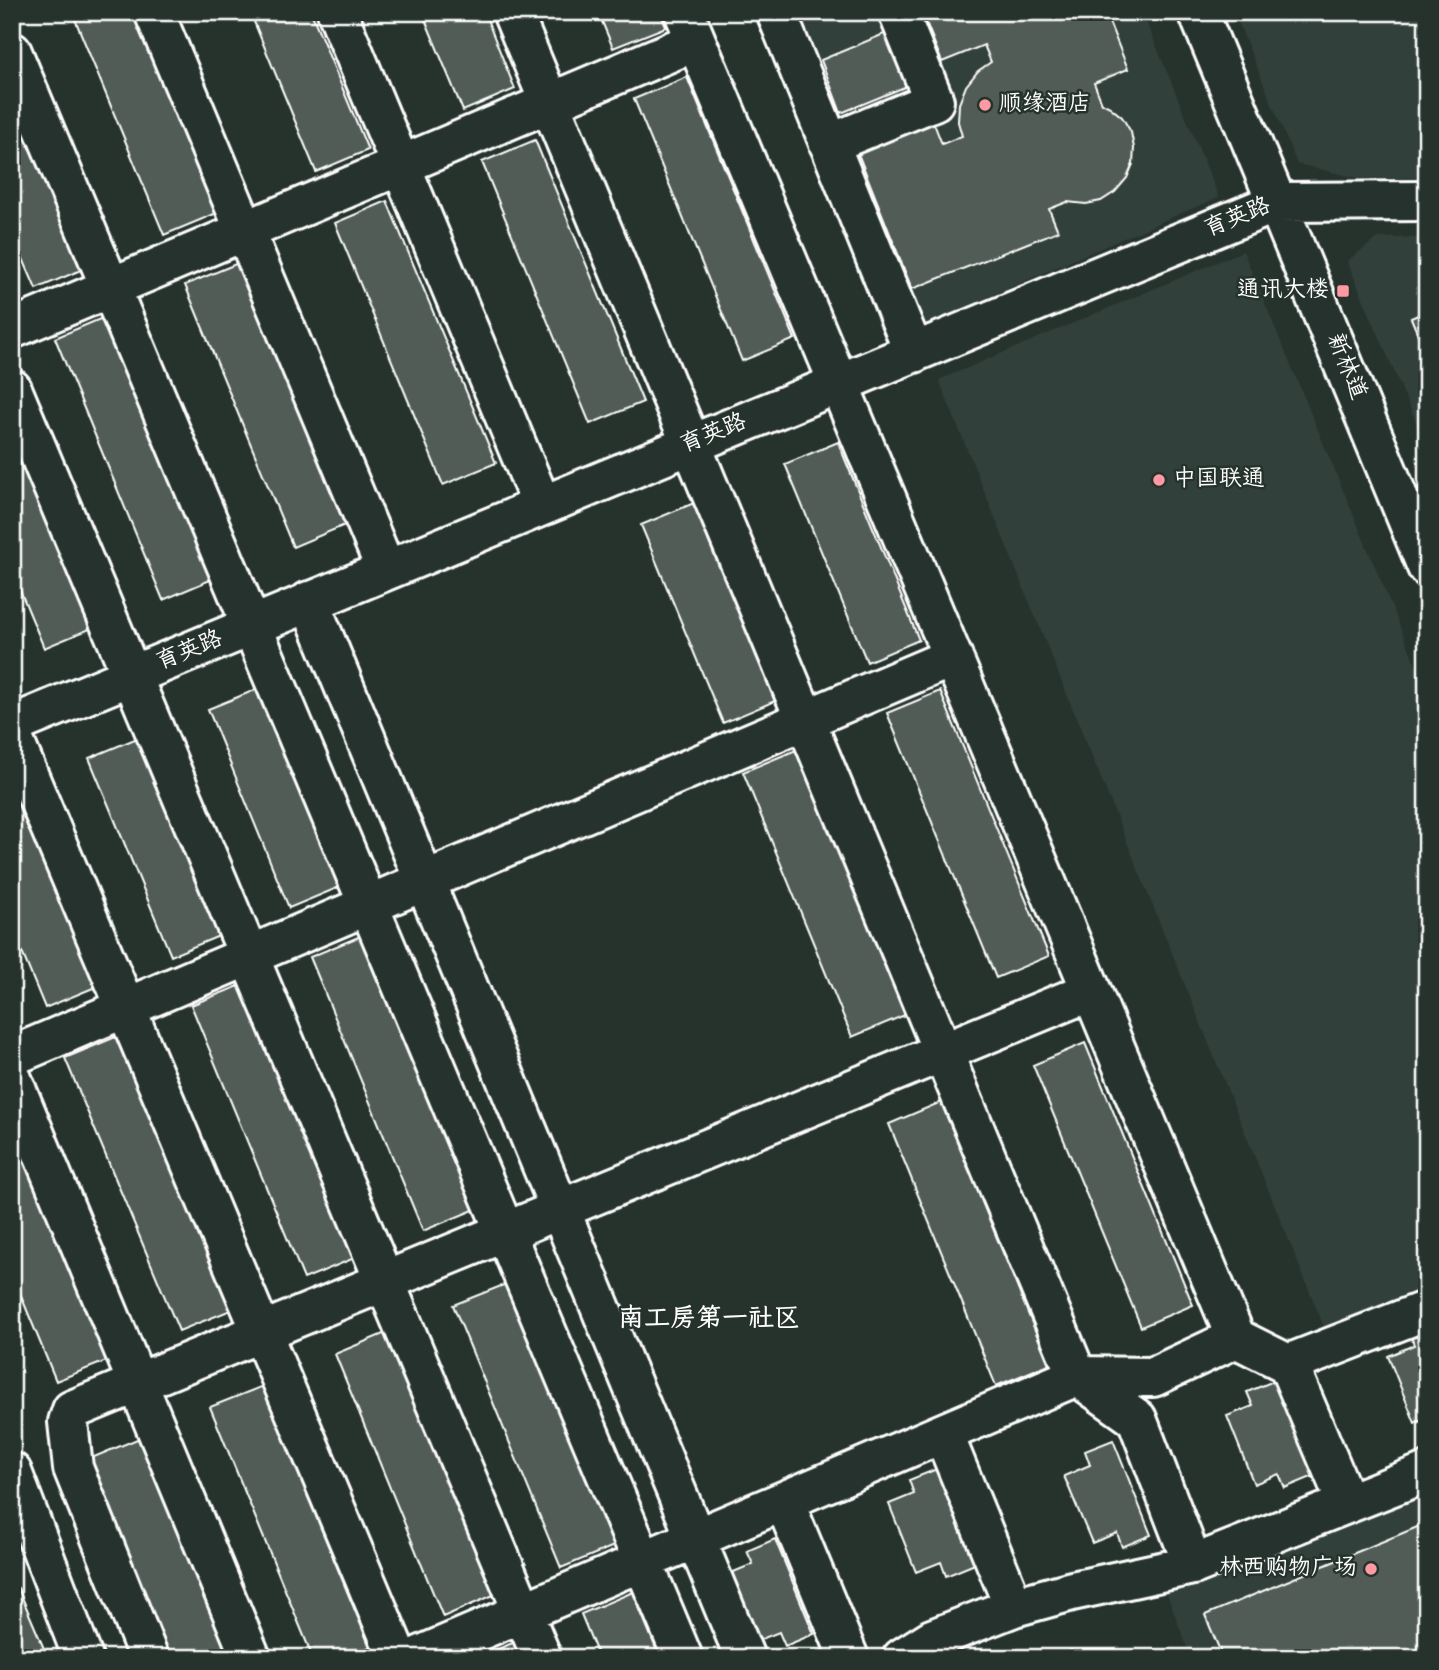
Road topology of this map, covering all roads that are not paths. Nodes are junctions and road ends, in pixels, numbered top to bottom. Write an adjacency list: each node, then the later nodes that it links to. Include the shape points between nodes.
1 (154, 12): 14 (street)
2 (337, 12): 11 (street)
3 (512, 12): 9 (street)
4 (775, 12): 10 (street)
5 (898, 12): 10 (street, via 934,101)
6 (1198, 12): 13 (street, 新林道)
7 (690, 27): 9 (street); 18 (street)
8 (12, 52): 15 (street)
9 (549, 103): 11 (street); 20 (street)
10 (829, 144): 17 (street)
11 (400, 166): 14 (street); 21 (street)
12 (1427, 201): 13 (street, 育英路)
13 (1278, 202): 17 (street, 育英路); 22 (street, 新林道)
14 (245, 231): 15 (street); 23 (street)
15 (111, 288): 16 (street); 25 (street)
16 (12, 329)
17 (914, 353): 18 (street, 育英路)
18 (839, 384): 20 (street, 育英路); 26 (street)
19 (12, 389): 27 (street)
20 (691, 445): 21 (street, 育英路); 28 (street)
21 (542, 506): 23 (street, 育英路)
22 (1427, 567)
23 (386, 570): 24 (street, 育英路)
24 (309, 601): 25 (street, 育英路); 31 (street)
25 (252, 626): 27 (street, 育英路); 32 (street)
26 (953, 657): 28 (street); 34 (street)
27 (132, 675): 29 (street, 育英路); 33 (street)
28 (805, 719): 31 (street); 36 (street)
29 (12, 725)
30 (12, 736): 35 (street)
31 (425, 881): 32 (street); 39 (street)
32 (369, 905): 33 (street); 40 (street)
33 (249, 956): 35 (street); 41 (street)
34 (1091, 991): 36 (street); 44 (street)
35 (126, 1008): 37 (street); 43 (street)
36 (943, 1052): 39 (street); 46 (street)
37 (12, 1056)
38 (12, 1079): 47 (street)
39 (560, 1209): 40 (street); 53 (street)
40 (505, 1232): 41 (street); 55 (street)
41 (385, 1281): 43 (street); 58 (street)
42 (1427, 1310): 45 (street)
43 (262, 1332): 47 (street); 62 (street)
44 (1236, 1338): 45 (street); 46 (street, via 1153,1377)
45 (1288, 1364): 52 (street)
46 (1077, 1376): 48 (street); 56 (street, via 1137,1419)
47 (138, 1383): 60 (street, via 72,1410 68,1422 73,1468); 61 (street)
48 (943, 1433): 51 (street); 57 (street)
49 (12, 1472): 54 (street)
50 (1427, 1472): 52 (street)
51 (784, 1501): 53 (street); 67 (street)
52 (1347, 1504): 56 (street)
53 (695, 1538): 55 (street); 66 (street)
54 (26, 1554): 59 (street)
55 (643, 1561): 58 (street); 65 (street)
56 (1193, 1565): 57 (street)
57 (1014, 1607): 68 (street, via 932,1639)
58 (523, 1612): 63 (street); 64 (street)
59 (83, 1658)
60 (149, 1658)
61 (251, 1658)
62 (398, 1658)
63 (415, 1658)
64 (542, 1658)
65 (683, 1658)
66 (745, 1658)
67 (849, 1658)
68 (902, 1658)

